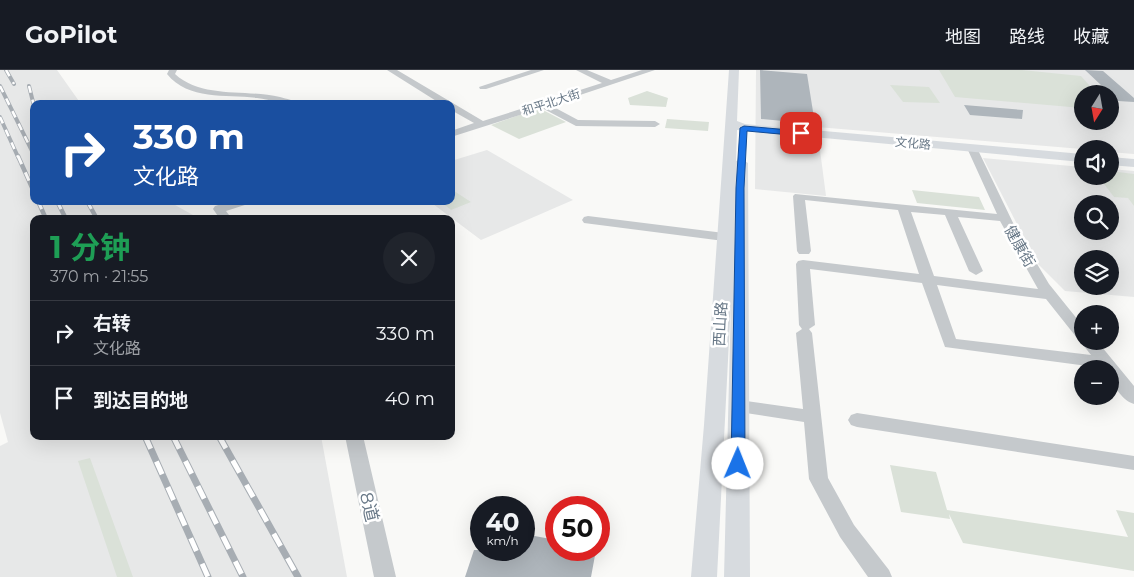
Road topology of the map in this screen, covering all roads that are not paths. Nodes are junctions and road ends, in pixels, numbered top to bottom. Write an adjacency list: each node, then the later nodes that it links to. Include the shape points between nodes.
1 (173, 70): 10 (street, via 177,81 190,88)
2 (406, 70): 7 (street)
3 (540, 70): 9 (street)
4 (580, 70): 8 (street)
5 (651, 70): 8 (street, 和平北大街)
6 (734, 70): 14 (main road, 西山路)
7 (393, 71): 11 (street)
8 (610, 83): 12 (street, 和平北大街)
9 (483, 87)
10 (276, 100)
11 (441, 100)
12 (543, 104): 15 (street, 和平北大街); 16 (street, via 576,123)
13 (455, 108): 15 (street)
14 (739, 123): 18 (main road, 文化路); 31 (main road, 西山路); 42 (main road, 西山路)
15 (482, 124): 17 (street, 和平北大街)
16 (654, 124)
17 (455, 133)
18 (980, 148): 19 (main road, 文化路); 20 (main road, 文化路); 29 (street, 健康街)
19 (1074, 154)
20 (1074, 157)
21 (1119, 157): 22 (main road)
22 (1134, 158)
23 (1119, 161): 24 (main road)
24 (1134, 163)
25 (237, 205): 28 (street)
26 (903, 207): 27 (street); 32 (street, via 799,196); 34 (street)
27 (950, 212): 29 (street); 33 (street)
28 (222, 214)
29 (1004, 218): 35 (street, 健康街)
30 (588, 220): 31 (street)
31 (724, 237): 48 (main road, 西山路)
32 (804, 251)
33 (976, 271)
34 (928, 279): 35 (street); 38 (street, via 950,344); 43 (street, via 803,264)
35 (1050, 295): 36 (street, 健康街)
36 (1074, 324)
37 (1095, 350): 39 (street)
38 (1088, 360)
39 (1103, 360)
40 (1119, 379): 41 (street)
41 (1134, 398)
42 (739, 406): 43 (street); 49 (main road, 西山路)
43 (812, 416): 50 (street, via 819,479 847,531)
44 (857, 420): 46 (street)
45 (355, 440): 47 (street, 8道)
46 (1134, 463)
47 (385, 577)
48 (704, 577)
49 (737, 577)
50 (881, 577)

